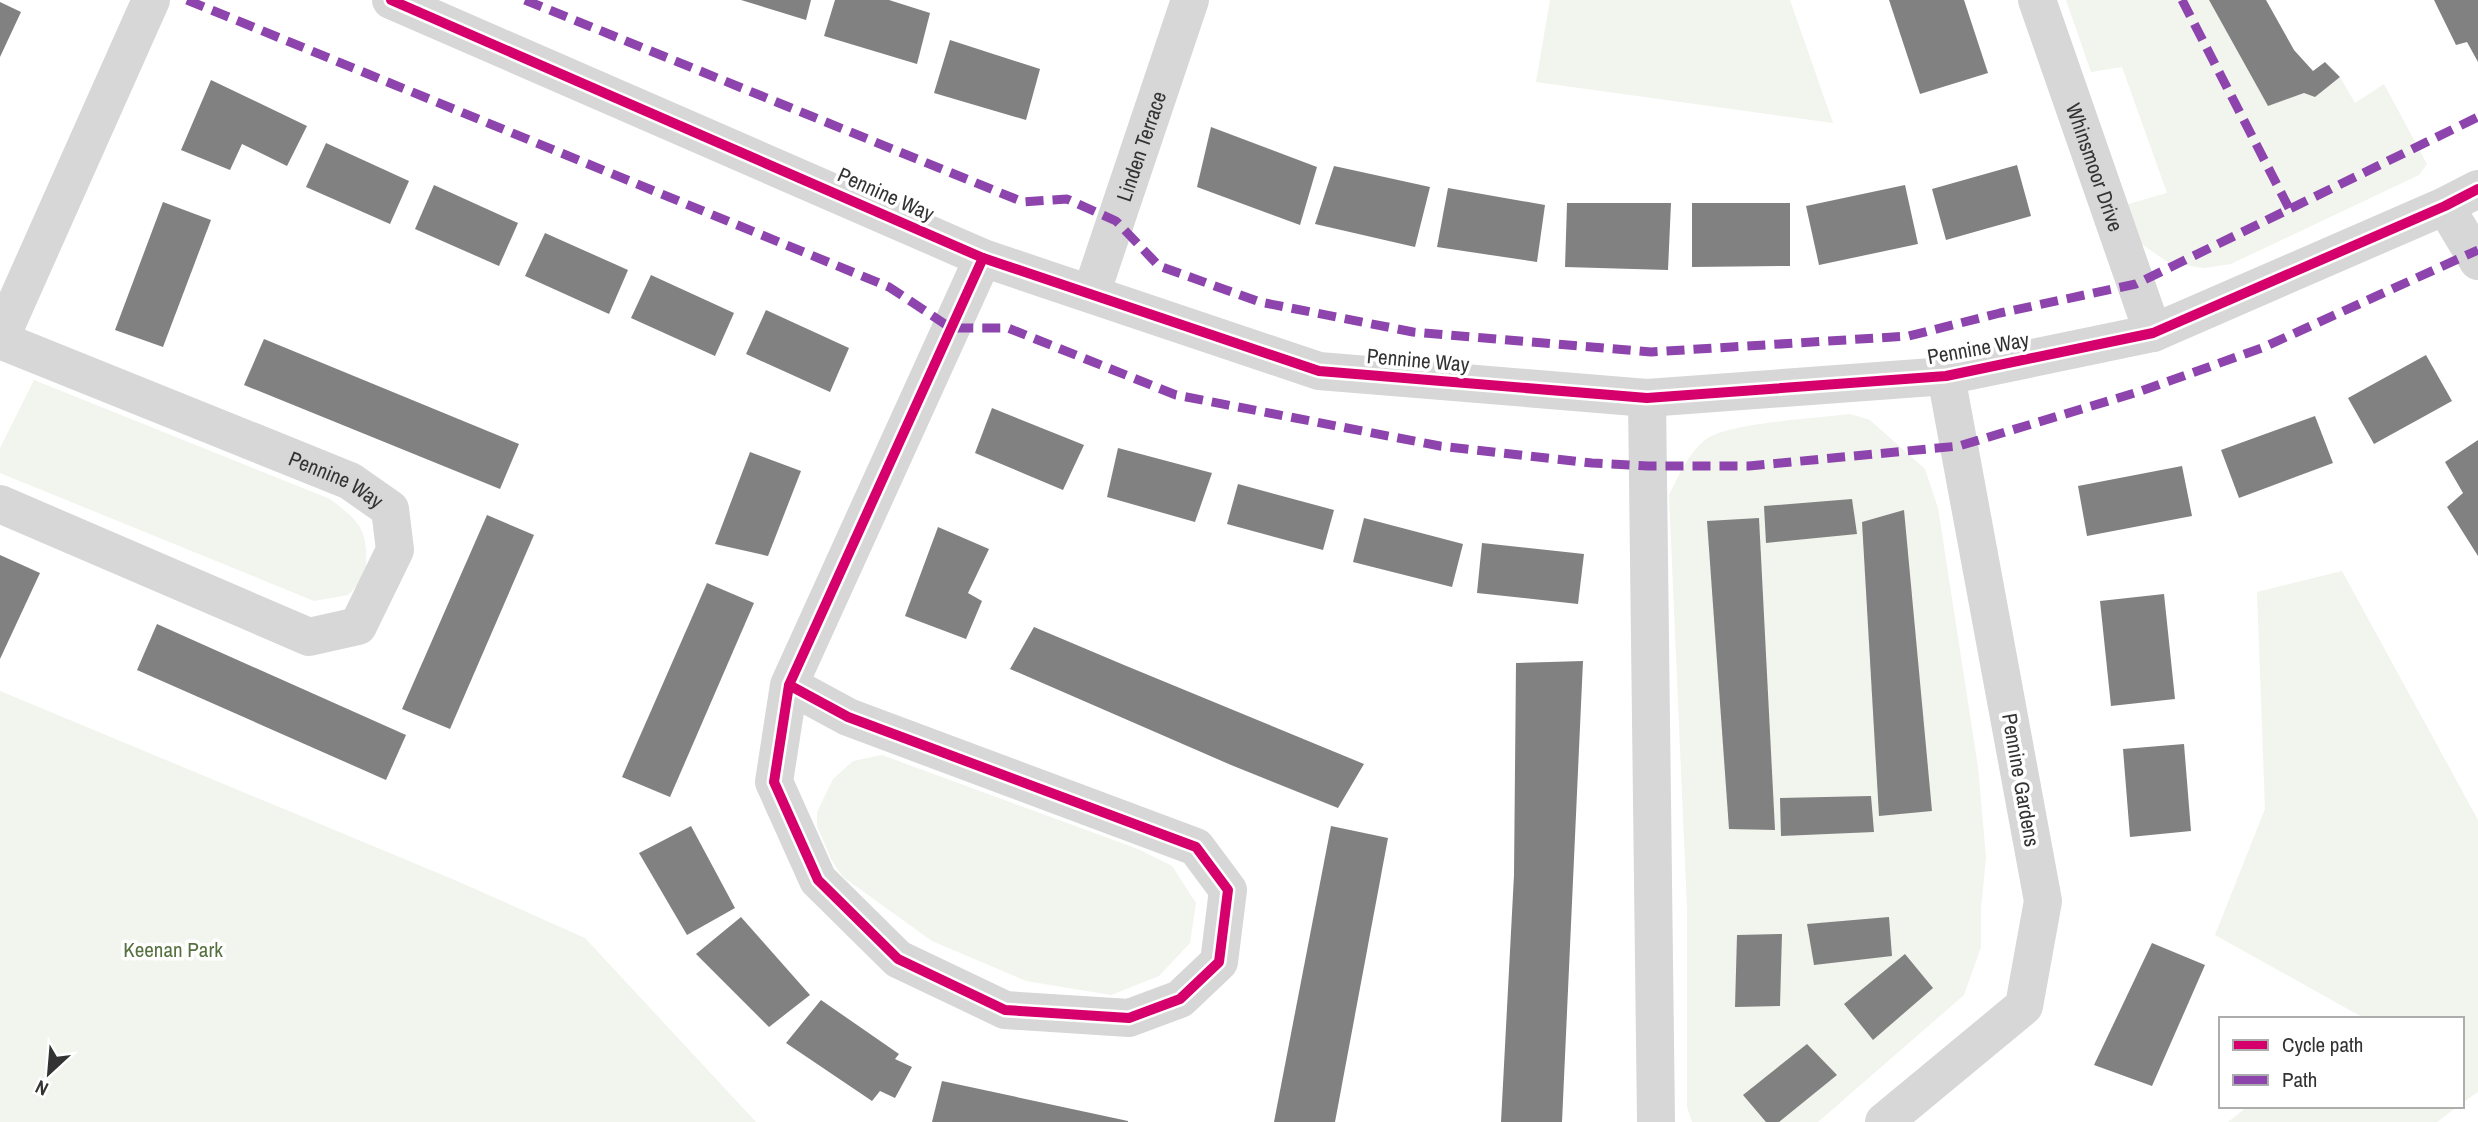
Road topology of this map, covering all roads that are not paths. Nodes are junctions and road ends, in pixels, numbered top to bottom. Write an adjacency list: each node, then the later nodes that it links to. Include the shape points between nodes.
1 (151, 0): 10 (street)
2 (391, 0): 6 (street, Pennine Way)
3 (1190, 0): 8 (street, Linden Terrace)
4 (2037, 0): 9 (street, Whinsmoor Drive)
5 (2462, 197): 7 (street); 9 (street, Pennine Way)
6 (983, 258): 8 (street, Pennine Way); 14 (street)
7 (2478, 261)
8 (1091, 294): 12 (street, Pennine Way, via 1319,371)
9 (2153, 333): 11 (street, Pennine Way)
10 (0, 340): 13 (street, Pennine Way, via 350,481 390,509 395,550 358,626 309,636)
11 (1946, 376): 12 (street, Pennine Way); 16 (street, Pennine Gardens, via 2043,901 2024,1006)
12 (1647, 398): 15 (street)
13 (0, 504)
14 (789, 685): 14 (street, via 774,782 818,880 898,959 1006,1010 1129,1018 1180,999 1219,962 1228,890 1196,847 848,717)
15 (1656, 1122)
16 (1884, 1122)

